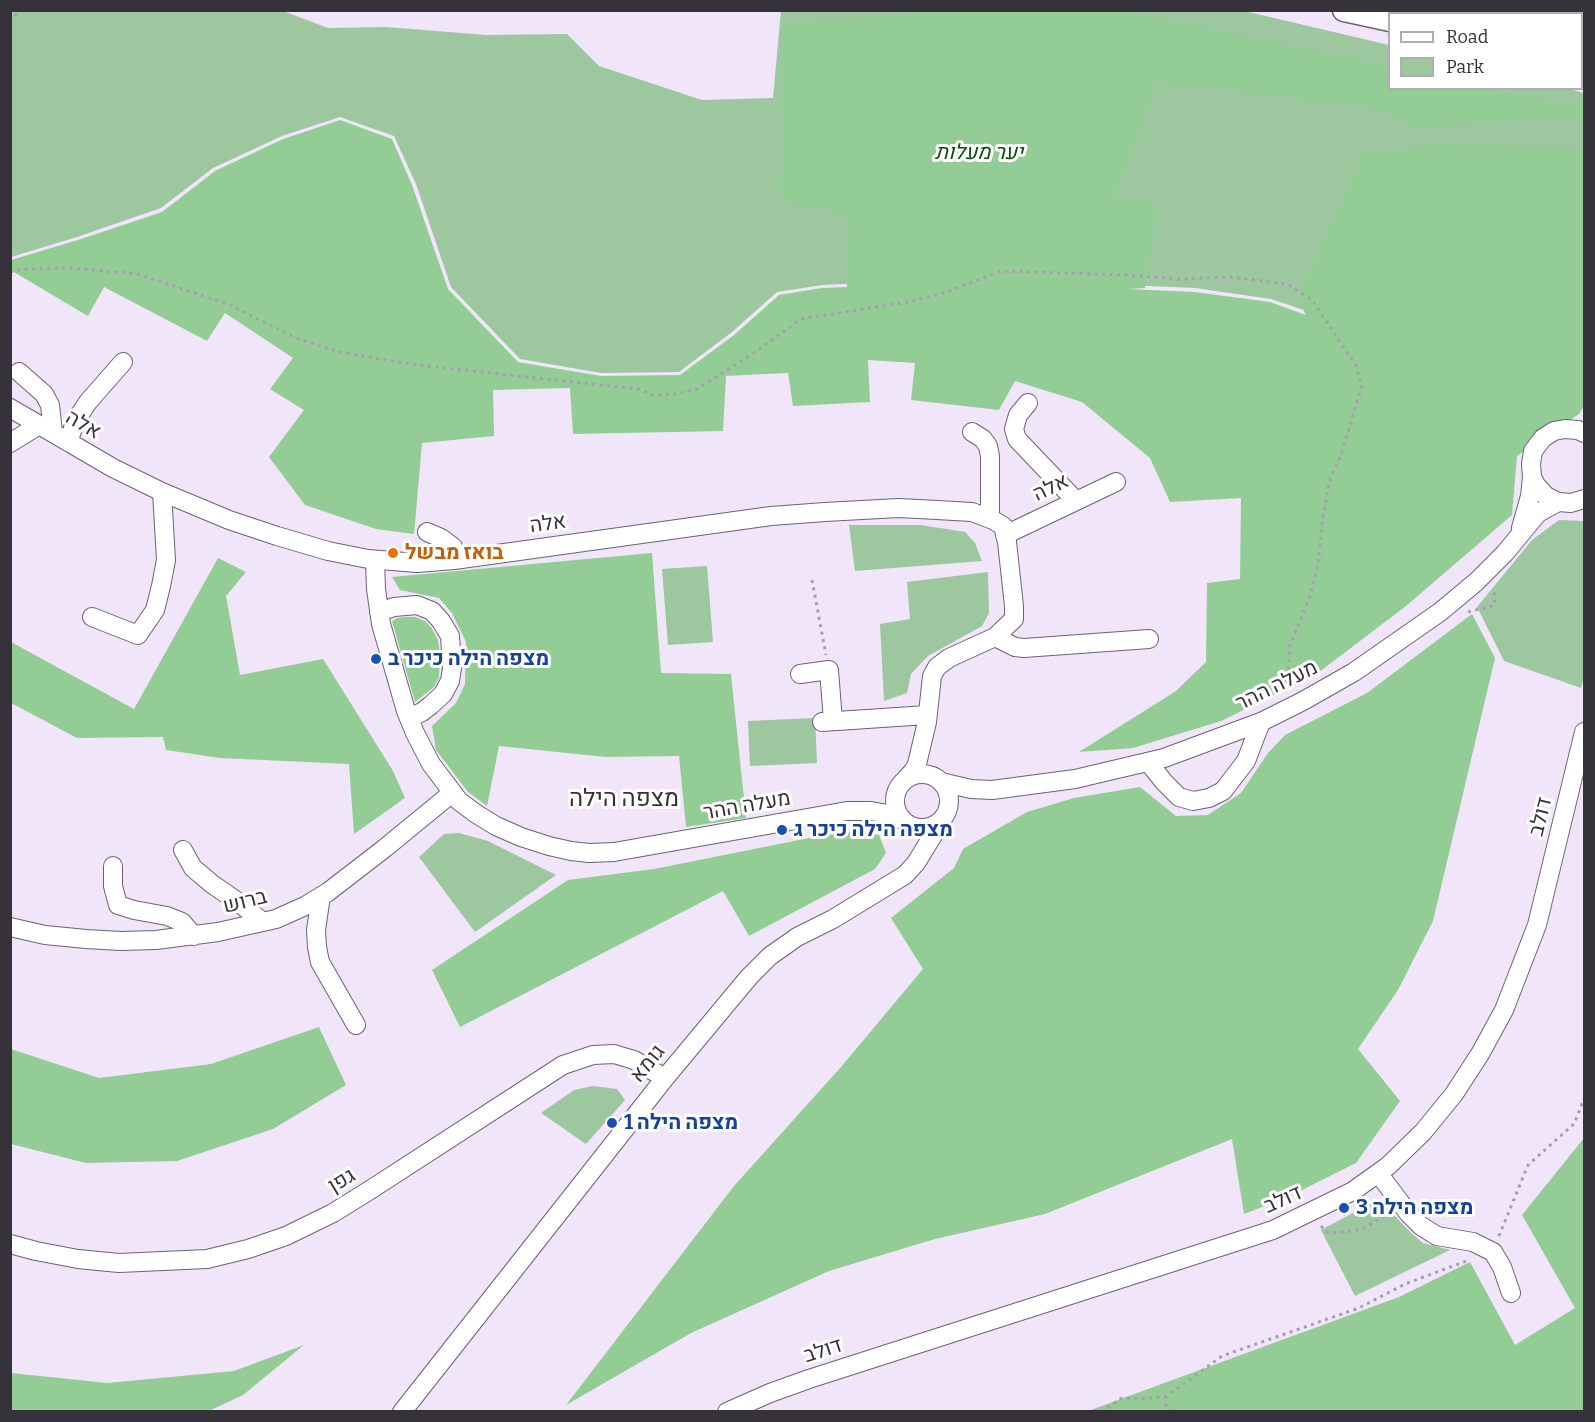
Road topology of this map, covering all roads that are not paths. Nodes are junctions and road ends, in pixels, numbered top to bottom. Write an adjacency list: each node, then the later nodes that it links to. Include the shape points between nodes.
1 (1344, 10): 2 (main road)
2 (1388, 20)
3 (123, 362): 10 (street, via 76,420)
4 (19, 372): 10 (street, via 44,394 50,405)
5 (1028, 403): 17 (street, via 1018,415 1014,429 1017,439)
6 (10, 408): 10 (street, אלה)
7 (1584, 423): 8 (street)
8 (1565, 429): 11 (street); 13 (street, via 1543,438 1533,452)
9 (972, 432): 19 (street, via 988,446)
10 (53, 433): 12 (street); 15 (street, אלה)
11 (1584, 433)
12 (10, 444)
13 (1532, 477): 18 (street, via 1546,496); 22 (street)
14 (1116, 482): 17 (street, אלה)
15 (162, 492): 23 (street, אלה, via 277,536); 26 (street, via 166,560 155,610 138,634)
16 (1584, 500): 18 (street)
17 (1076, 501): 21 (street, אלה)
18 (1558, 502): 22 (street, מעלה ההר, via 1538,513)
19 (990, 519): 21 (street, via 1003,526); 24 (street, אלה, via 972,512 899,508 771,516)
20 (427, 532): 24 (street, via 453,547)
21 (1005, 535): 27 (street, via 1014,619)
22 (1519, 536): 32 (street, מעלה ההר, via 1476,582 1440,612 1354,672)
23 (375, 560): 24 (street, אלה); 25 (street, מעלה ההר)
24 (454, 560)
25 (379, 612): 30 (street, מעלה ההר); 30 (street, via 417,605 432,611 450,636 450,681 431,705)
26 (92, 617)
27 (995, 637): 28 (street, via 1024,648); 31 (street, via 936,667)
28 (1149, 639)
29 (800, 675): 31 (street, via 829,670 827,722)
30 (409, 718): 38 (street, מעלה ההר, via 431,764)
31 (927, 718): 35 (street, via 931,769); 36 (street, via 917,764)
32 (1261, 722): 34 (street, מעלה ההר); 34 (street, via 1246,761 1223,791 1209,798 1193,801 1179,797)
33 (1584, 732): 51 (street, דולב, via 1537,925 1504,1010 1454,1094 1423,1132)
34 (1148, 762): 37 (street, מעלה ההר, via 1075,779)
35 (937, 779): 36 (street, via 924,774); 37 (street, מעלה ההר, via 971,789); 40 (street, via 947,789)
36 (903, 782): 39 (street, מעלה ההר, via 887,795); 41 (street, via 895,798)
37 (1011, 788): 40 (street, מעלה ההר, via 979,795)
38 (452, 793): 39 (street, מעלה ההר, via 475,813 521,837 589,853 614,852); 45 (street, ברוש)
39 (848, 811): 41 (street, מעלה ההר, via 871,811)
40 (945, 815): 41 (street, via 925,828); 44 (street)
41 (903, 819): 44 (street, via 913,839 914,854)
42 (183, 850): 46 (street, via 193,868)
43 (113, 866): 48 (street, via 112,886 118,904 182,922)
44 (905, 875): 50 (street, גומא, via 770,956)
45 (321, 896): 46 (street, ברוש); 49 (street, via 316,930 320,962)
46 (263, 922): 48 (street, ברוש)
47 (10, 927): 48 (street, ברוש, via 45,935 121,941)
48 (194, 936)
49 (356, 1025)
50 (665, 1078): 52 (street, גפן, via 634,1060 614,1054 593,1055 563,1065 333,1213 286,1236 217,1257 119,1263 78,1259); 54 (street, גומא)
51 (1378, 1173): 53 (street, via 1421,1226 1437,1236 1473,1242 1493,1252); 55 (street, דולב, via 1353,1191 1273,1230 809,1379)
52 (10, 1244)
53 (1511, 1293)
54 (402, 1412)
55 (728, 1412)

